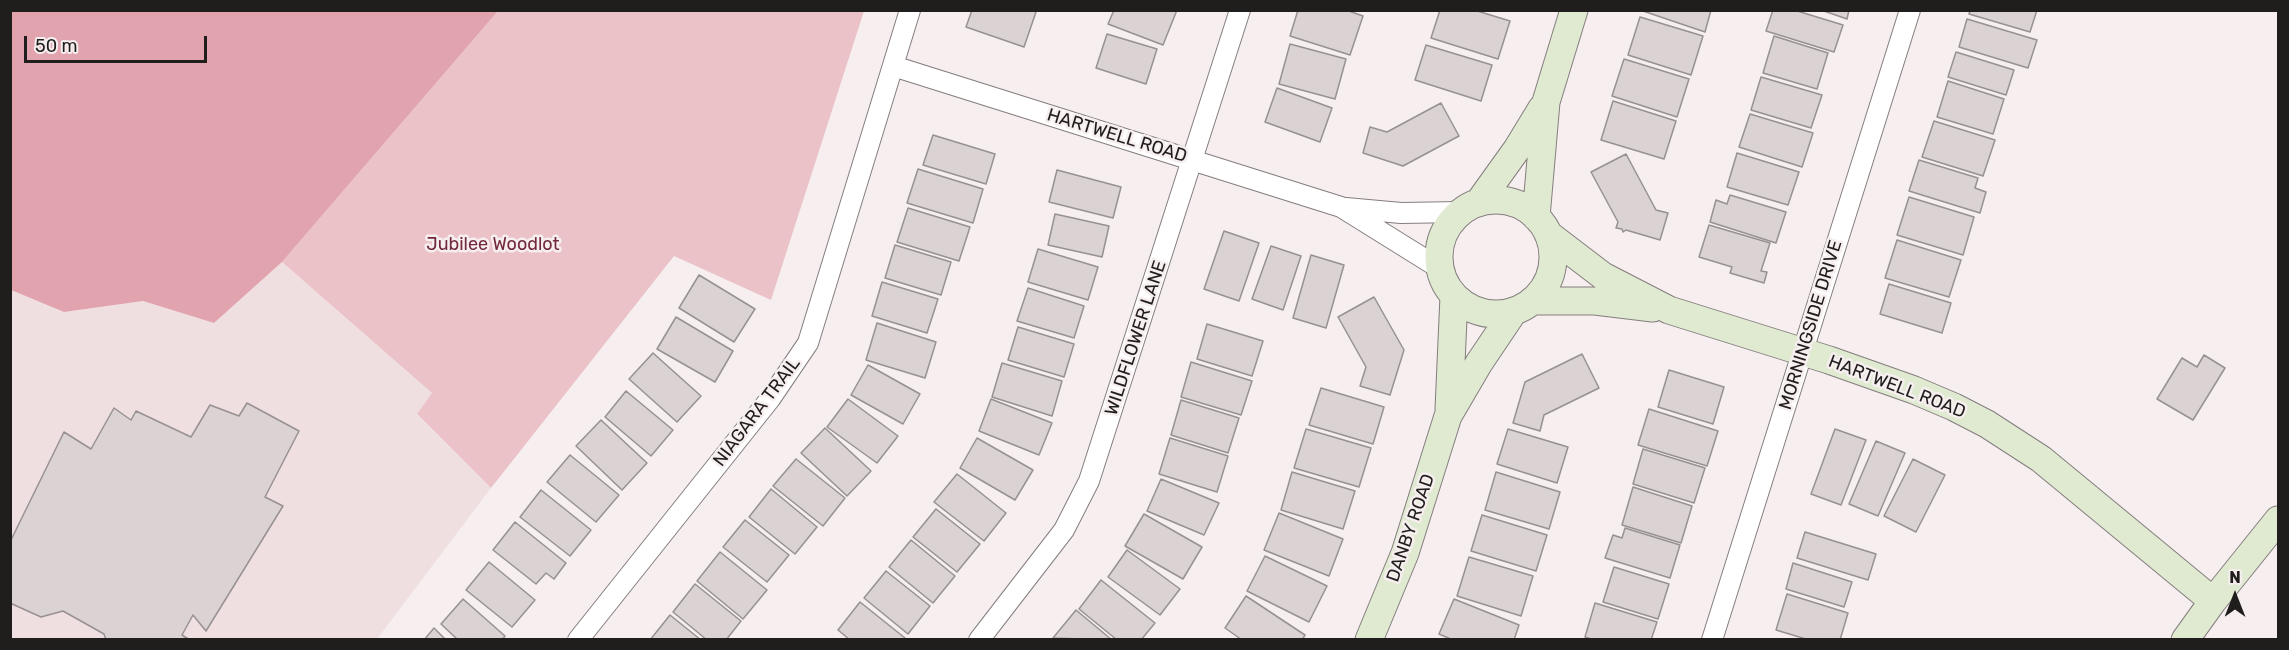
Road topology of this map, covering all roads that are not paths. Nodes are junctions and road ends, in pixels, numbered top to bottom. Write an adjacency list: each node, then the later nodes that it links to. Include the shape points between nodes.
1 (910, 10): 5 (street, NIAGARA TRAIL)
2 (1240, 10): 7 (street, WILDFLOWER LANE)
3 (1574, 10): 6 (street)
4 (1910, 10): 15 (street, MORNINGSIDE DRIVE)
5 (893, 66): 7 (street, HARTWELL ROAD); 19 (street, NIAGARA TRAIL, via 808,342 770,399)
6 (1546, 102): 9 (street, via 1517,149); 10 (street)
7 (1192, 160): 8 (street, HARTWELL ROAD); 20 (street, WILDFLOWER LANE, via 1089,481 1064,530)
8 (1341, 207): 9 (street, HARTWELL ROAD, via 1401,213); 11 (street, HARTWELL ROAD)
9 (1470, 207): 10 (street, via 1500,200 1510,202 1528,210); 11 (street, via 1453,219 1442,236)
10 (1542, 225): 13 (street, via 1553,254 1550,274 1540,293); 14 (street, HARTWELL ROAD, via 1603,276)
11 (1439, 268): 12 (street)
12 (1454, 296): 13 (street, via 1492,314); 16 (street, DANBY ROAD)
13 (1523, 306): 14 (street, HARTWELL ROAD, via 1595,301); 16 (street, DANBY ROAD, via 1479,363)
14 (1670, 310): 15 (street, HARTWELL ROAD)
15 (1803, 352): 18 (street, HARTWELL ROAD, via 1914,390 1987,424 2041,459); 22 (street, MORNINGSIDE DRIVE)
16 (1448, 416): 21 (street, DANBY ROAD, via 1405,553)
17 (2278, 520): 18 (street)
18 (2213, 601): 23 (street)
19 (578, 639)
20 (979, 639)
21 (1369, 639)
22 (1712, 639)
23 (2185, 639)

